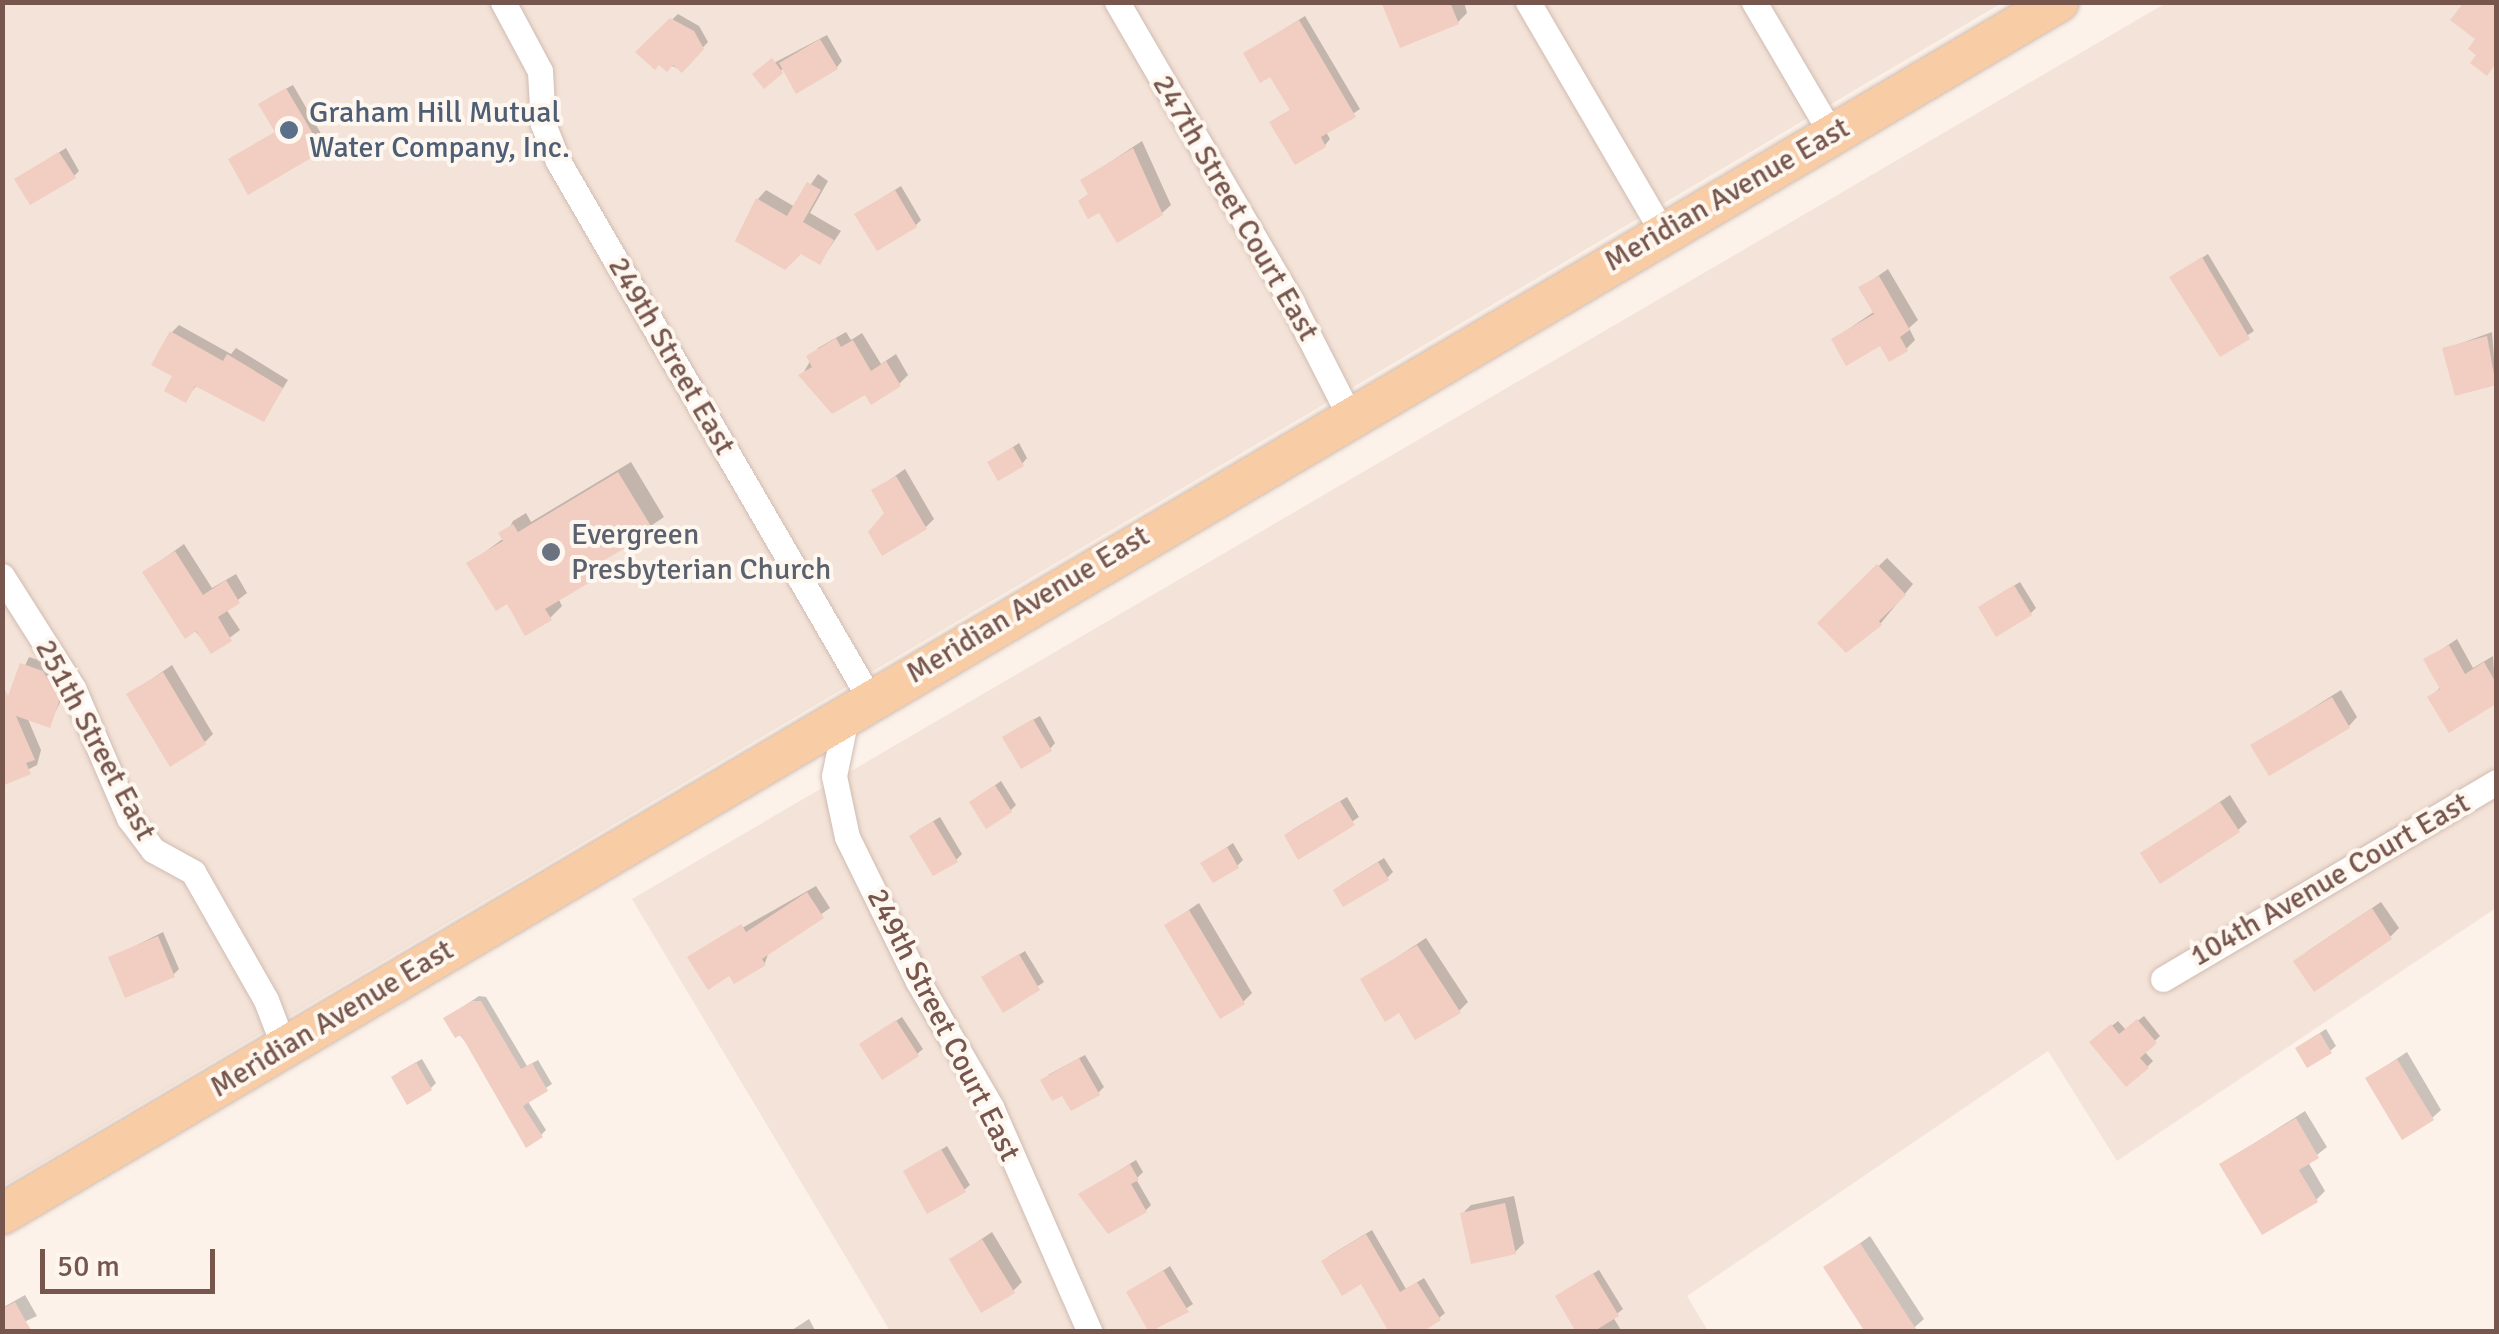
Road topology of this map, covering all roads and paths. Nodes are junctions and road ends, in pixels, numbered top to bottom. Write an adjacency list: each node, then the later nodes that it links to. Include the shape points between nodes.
1 (503, 2): 10 (street, 249th Street East, via 540,72 543,124 558,161)
2 (1116, 2): 8 (street, 247th Street Court East, via 1294,306)
3 (1528, 2): 7 (street)
4 (1754, 2): 6 (street)
5 (2058, 2): 6 (main road, Meridian Avenue East)
6 (1832, 135): 7 (main road, Meridian Avenue East)
7 (1662, 231): 8 (main road, Meridian Avenue East)
8 (1349, 415): 10 (main road, Meridian Avenue East)
9 (2, 576): 13 (street, 251th Street East, via 73,688 129,818 154,850 193,872 266,1000)
10 (858, 706): 13 (main road, Meridian Avenue East); 15 (street, 249th Street Court East, via 834,776 842,823 918,981 991,1107)
11 (2496, 782): 12 (street, 104th Avenue Court East)
12 (2163, 979)
13 (284, 1047): 14 (main road, Meridian Avenue East)
14 (2, 1214)
15 (1090, 1332)

